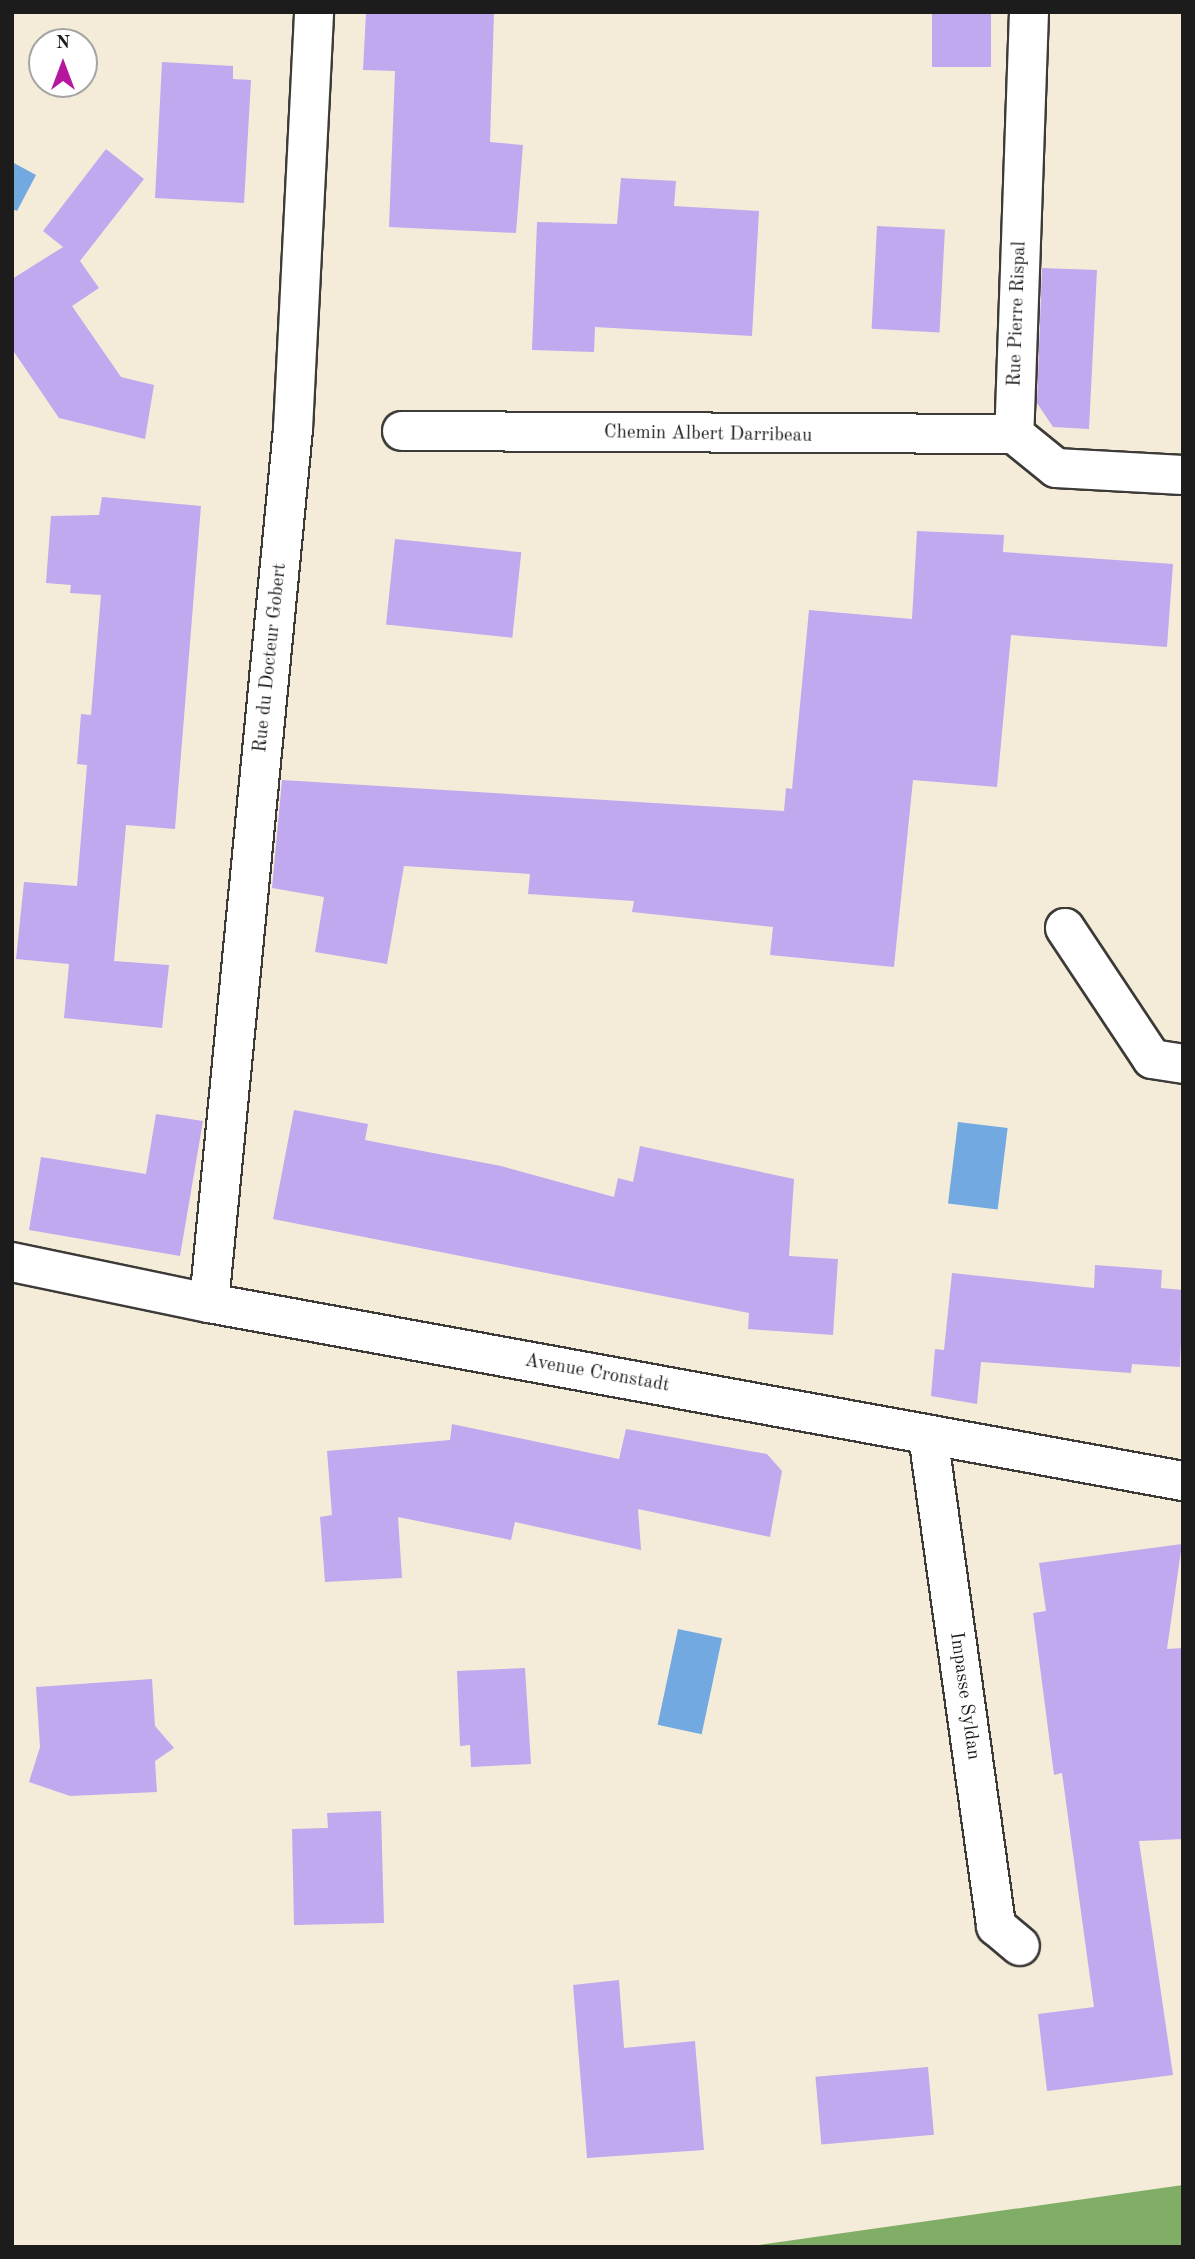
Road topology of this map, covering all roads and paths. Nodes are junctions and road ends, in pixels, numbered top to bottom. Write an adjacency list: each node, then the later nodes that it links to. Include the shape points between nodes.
1 (314, 12): 9 (street, Rue du Docteur Gobert, via 293,429)
2 (1029, 12): 4 (street, Rue Pierre Rispal)
3 (402, 431): 4 (street, Chemin Albert Darribeau)
4 (1014, 434): 5 (street, via 1056,468)
5 (1183, 475)
6 (1065, 928): 7 (street, via 1152,1059)
7 (1183, 1064)
8 (12, 1262): 9 (street, Avenue Cronstadt)
9 (209, 1303): 10 (street, Avenue Cronstadt)
10 (928, 1435): 11 (street, Avenue Cronstadt); 12 (street, Impasse Syldan, via 996,1926)
11 (1183, 1481)
12 (1020, 1946)

